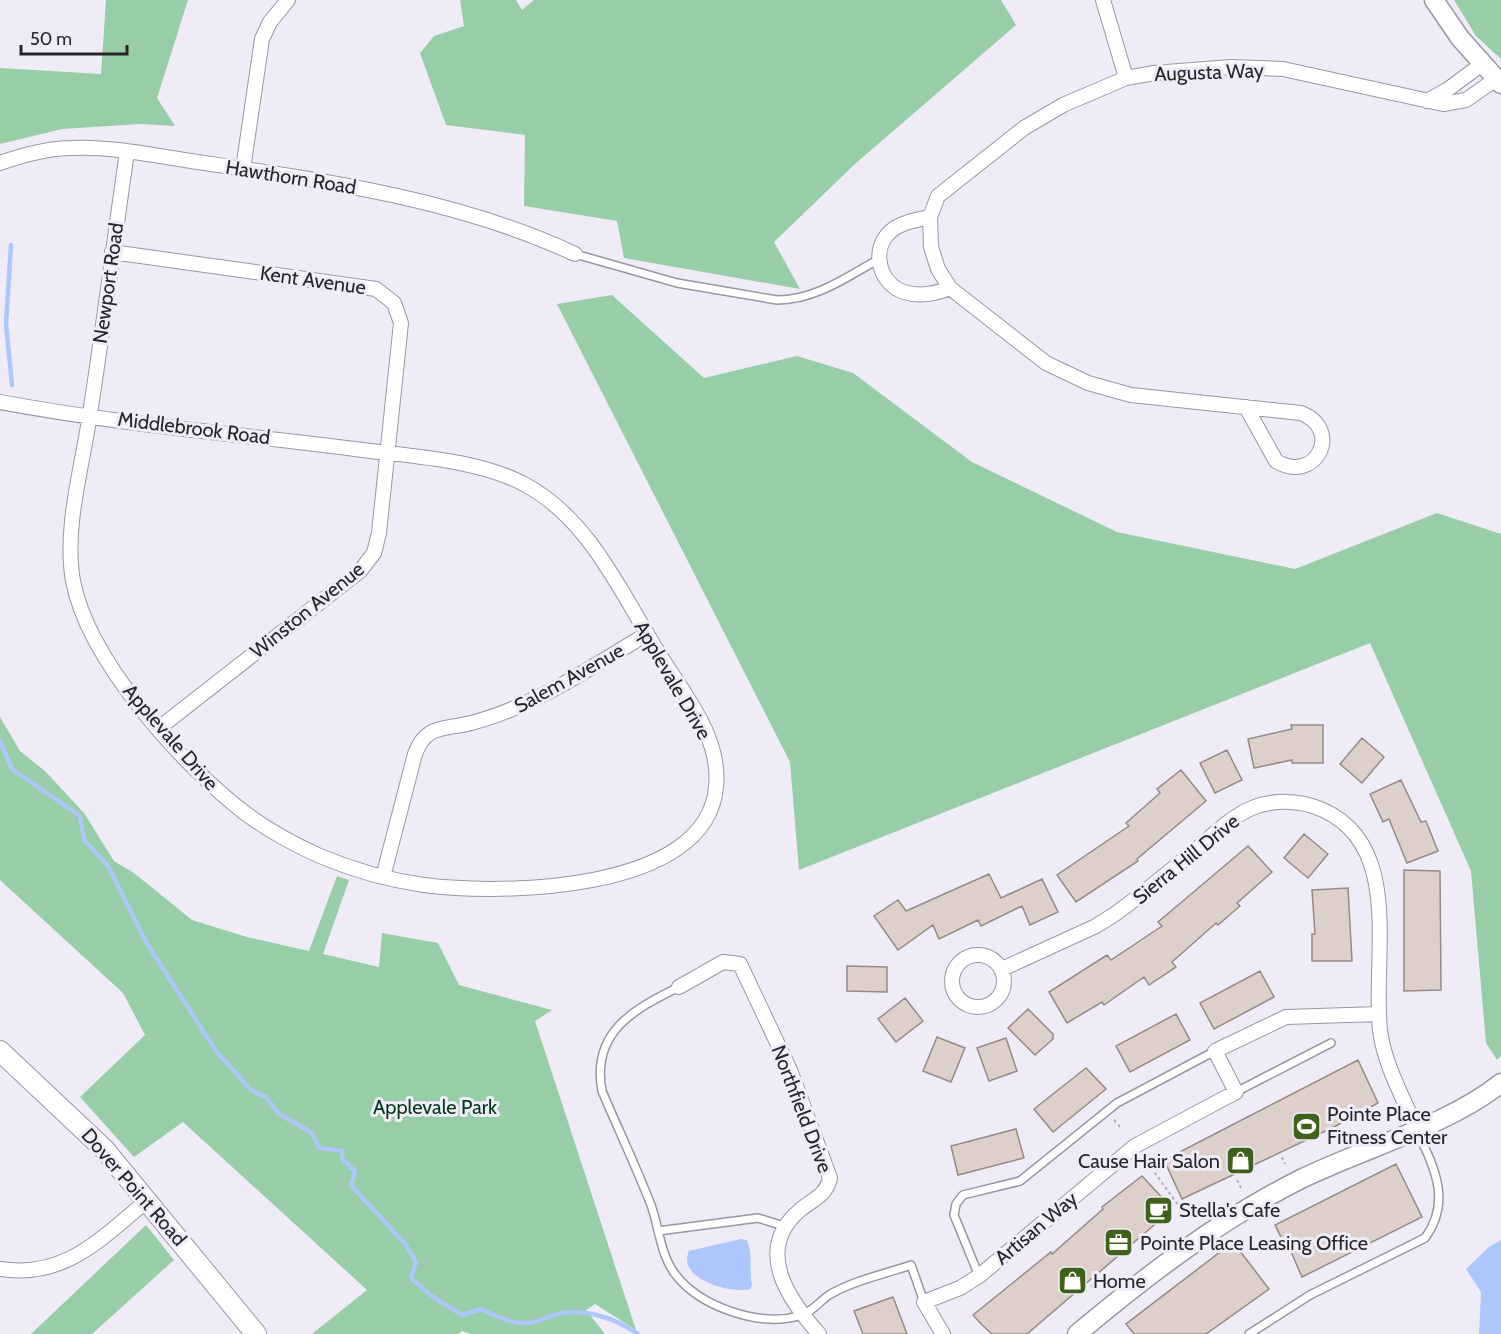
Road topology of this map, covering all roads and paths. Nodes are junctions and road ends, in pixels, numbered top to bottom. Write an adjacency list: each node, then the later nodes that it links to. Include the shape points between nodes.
1 (288, 0): 10 (street, via 262,39)
2 (1103, 0): 5 (street)
3 (1434, 0): 4 (street)
4 (1482, 64): 6 (street); 7 (street)
5 (1126, 78): 7 (street, Augusta Way, via 1231,66 1283,69); 11 (street, Augusta Way, via 1063,105 1024,128 945,188)
6 (1498, 82): 7 (street, Augusta Way, via 1456,104)
7 (1426, 101)
8 (127, 152): 9 (street, Hawthorn Road, via 55,149); 10 (street, Hawthorn Road); 12 (street, Newport Road)
9 (0, 162)
10 (243, 169): 13 (street, Hawthorn Road, via 405,199 538,236)
11 (930, 217): 14 (street, via 900,225 890,232); 15 (street, Augusta Way, via 931,247)
12 (112, 252): 18 (street, Newport Road); 19 (street, Kent Avenue, via 364,286 387,295 399,313 401,333)
13 (575, 254): 14 (lane, via 677,283 777,300 819,292)
14 (879, 259): 15 (street, via 884,277 903,292 920,295)
15 (950, 288): 17 (street, Augusta Way, via 1046,363 1088,383 1131,395)
16 (0, 402): 18 (street, Middlebrook Road)
17 (1246, 407): 17 (street, Augusta Way, via 1276,460 1292,467 1316,458 1323,440 1317,422 1310,416)
18 (90, 415): 19 (street, Middlebrook Road); 21 (street, Applevale Drive, via 72,529 73,579 91,633 128,690)
19 (388, 453): 20 (street, Applevale Drive, via 490,471 537,491 594,546); 21 (street, Winston Avenue, via 380,533 368,563)
20 (647, 634): 22 (street, Salem Avenue, via 533,700 470,724 437,729 421,739); 22 (street, Applevale Drive, via 701,721 713,753 717,771 713,806 696,835 666,856 573,883 473,889)
21 (159, 728): 22 (street, Applevale Drive, via 218,791 268,829 325,858)
22 (383, 877)
23 (1002, 969): 25 (street, Sierra Hill Drive, via 1115,914 1239,815 1264,804 1292,802 1319,808 1338,818 1369,855 1376,882)
24 (679, 987): 41 (street, Northfield Drive, via 723,962 740,964 790,1070 830,1178 824,1194 800,1211); 42 (lane, via 646,1003 620,1024 605,1047 599,1077)
25 (1379, 1014): 28 (street, via 1286,1017); 32 (street, Sierra Hill Drive, via 1389,1064)
26 (1331, 1042): 30 (lane)
27 (0, 1051): 39 (main road, Dover Point Road, via 104,1149)
28 (1215, 1051): 30 (street); 44 (lane, via 1125,1098 1020,1181 963,1195 954,1215)
29 (1501, 1083): 32 (street, via 1476,1101)
30 (1236, 1092): 44 (street, Artisan Way, via 1135,1146)
31 (1119, 1126): 33 (path)
32 (1416, 1128): 52 (street, via 1302,1178 1238,1214 1124,1294); 53 (lane, via 1433,1165 1440,1195 1434,1225 1425,1238 1310,1295)
33 (1122, 1129)
34 (1141, 1155): 40 (path)
35 (1282, 1157): 36 (path)
36 (1285, 1164)
37 (1237, 1180): 38 (path)
38 (1241, 1188)
39 (148, 1200): 43 (street, via 68,1262 39,1271); 49 (main road, Dover Point Road)
40 (1186, 1216)
41 (787, 1227): 42 (lane, via 758,1218); 48 (street, Northfield Drive, via 779,1249 779,1273 788,1295)
42 (658, 1232): 48 (lane, via 675,1274 701,1296 719,1306 752,1315 784,1319)
43 (0, 1269)
44 (980, 1275): 47 (street, Artisan Way, via 960,1288)
45 (1091, 1285): 46 (path)
46 (1096, 1291)
47 (924, 1302): 48 (lane, via 911,1265 837,1292); 51 (street)
48 (803, 1315): 50 (street, Northfield Drive)
49 (256, 1334)
50 (819, 1334)
51 (943, 1334)
52 (1077, 1334)
53 (1249, 1334)

